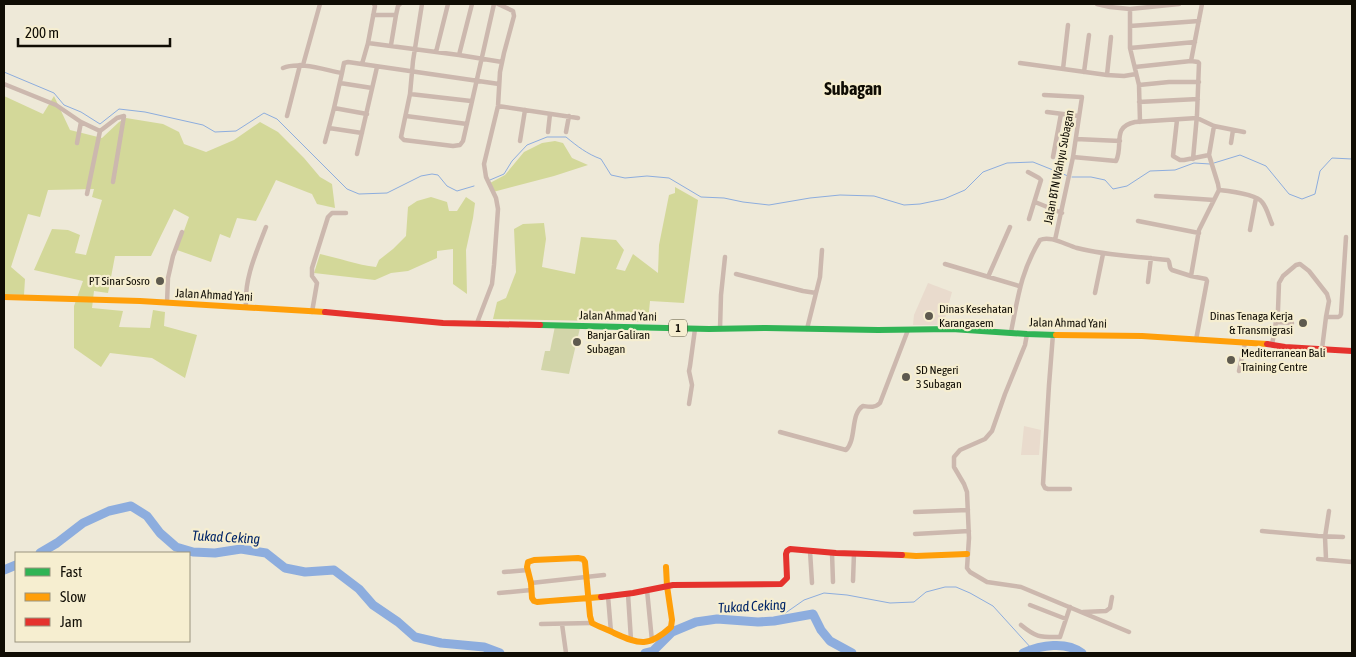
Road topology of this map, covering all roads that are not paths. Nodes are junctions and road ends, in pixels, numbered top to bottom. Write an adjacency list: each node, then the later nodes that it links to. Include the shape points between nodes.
1 (320, 4): 32 (street)
2 (374, 4): 13 (street)
3 (400, 4): 14 (street)
4 (422, 4): 24 (street)
5 (448, 4): 25 (street)
6 (472, 4): 26 (street)
7 (494, 4): 27 (street)
8 (498, 4): 29 (street, via 514,14)
9 (1097, 4): 12 (street)
10 (1179, 4): 12 (street)
11 (1202, 4): 15 (street)
12 (1130, 9): 17 (street)
13 (374, 15): 14 (street); 21 (street)
14 (396, 15): 22 (street)
15 (1199, 21): 17 (street); 20 (street)
16 (1068, 25): 36 (street)
17 (1130, 26): 23 (street)
18 (1089, 34): 38 (street)
19 (1111, 37): 41 (street)
20 (1195, 42): 23 (street); 28 (street)
21 (368, 43): 22 (street); 31 (street)
22 (390, 45): 24 (street)
23 (1130, 48): 34 (street)
24 (414, 49): 25 (street); 37 (street)
25 (436, 52): 26 (street)
26 (459, 54): 27 (street)
27 (481, 58): 29 (street); 42 (street)
28 (1191, 61): 34 (street); 43 (street, via 1199,63)
29 (502, 62): 46 (street)
30 (1020, 63): 36 (street)
31 (362, 64): 33 (street); 39 (street, via 346,62)
32 (301, 65): 35 (street); 39 (street); 61 (street)
33 (377, 67): 37 (street); 48 (street)
34 (1135, 67): 40 (street)
35 (283, 68)
36 (1063, 68): 38 (street)
37 (411, 72): 42 (street); 49 (street)
38 (1084, 72): 41 (street)
39 (342, 73): 44 (street)
40 (1136, 74): 41 (street); 47 (street)
41 (1107, 76)
42 (476, 81): 46 (street); 52 (street)
43 (1199, 82): 47 (street); 51 (street)
44 (340, 83): 48 (street); 55 (street)
45 (4, 84): 68 (street, via 56,105)
46 (499, 84): 54 (street)
47 (1139, 85): 53 (street)
48 (372, 88): 58 (street)
49 (410, 94): 52 (street); 62 (street)
50 (1044, 95): 64 (street, Jalan BTN Wahyu Subagan, via 1082,98)
51 (1198, 98): 53 (street); 66 (street)
52 (471, 101): 70 (street)
53 (1139, 102): 69 (street)
54 (498, 106): 56 (street); 128 (street, via 484,164 498,209 494,265 492,284)
55 (334, 108): 58 (street); 72 (street)
56 (524, 110): 59 (street); 80 (street)
57 (1047, 112): 60 (street)
58 (367, 114): 78 (street)
59 (550, 114): 63 (street); 75 (street)
60 (1061, 114): 64 (street); 86 (street)
61 (287, 116)
62 (406, 116): 70 (street); 70 (street, via 401,137 407,140 460,146)
63 (569, 116): 65 (street); 76 (street)
64 (1079, 116): 79 (street, Jalan BTN Wahyu Subagan)
65 (578, 118)
66 (1197, 118): 67 (street); 71 (street); 89 (street)
67 (1177, 120): 69 (street); 89 (street, via 1173,156 1180,160)
68 (81, 122): 73 (street); 83 (street)
69 (1140, 122): 81 (street, via 1123,127)
70 (467, 124)
71 (1214, 126): 74 (street); 88 (street)
72 (329, 128): 78 (street); 82 (street)
73 (100, 130): 91 (street, via 124,116); 93 (street)
74 (1233, 130): 77 (street); 84 (street)
75 (548, 132)
76 (566, 132)
77 (1244, 132)
78 (362, 133): 85 (street)
79 (1076, 138): 81 (street); 87 (street, Jalan BTN Wahyu Subagan)
80 (520, 140)
81 (1120, 141): 87 (street, via 1116,161)
82 (325, 142)
83 (77, 143)
84 (1231, 143)
85 (357, 154)
86 (1053, 157)
87 (1073, 157): 99 (street, Jalan BTN Wahyu Subagan)
88 (1210, 157): 89 (street); 92 (street)
89 (1193, 159)
90 (1028, 172): 97 (street, via 1041,179)
91 (113, 182)
92 (1218, 190): 95 (street); 96 (street)
93 (87, 194)
94 (1156, 196): 96 (street)
95 (1256, 198): 102 (street, via 1263,203); 105 (street)
96 (1214, 200): 107 (street)
97 (1035, 202): 99 (street); 100 (street)
98 (346, 213): 125 (street, via 332,213 328,217 312,268 312,276 318,283)
99 (1062, 213): 109 (street, Jalan BTN Wahyu Subagan)
100 (1029, 219)
101 (1138, 221): 107 (street)
102 (1272, 224)
103 (266, 227): 124 (street, via 246,286)
104 (1010, 227): 117 (street)
105 (1250, 230)
106 (182, 232): 123 (street, via 168,278)
107 (1199, 233): 116 (street)
108 (1346, 237): 126 (street, via 1341,314)
109 (1055, 240): 111 (street, Jalan BTN Wahyu Subagan); 119 (street, Jalan BTN Wahyu Subagan, via 1040,240)
110 (822, 250): 120 (street)
111 (1103, 254): 113 (street, Jalan BTN Wahyu Subagan); 121 (street)
112 (724, 257): 132 (street)
113 (1150, 258): 116 (street, Jalan BTN Wahyu Subagan, via 1168,260 1170,269); 118 (street)
114 (945, 264): 117 (street)
115 (736, 274): 120 (street)
116 (1191, 276): 137 (street, Jalan BTN Wahyu Subagan, via 1206,279)
117 (988, 277): 119 (street)
118 (1148, 282)
119 (1020, 286): 134 (street, Jalan BTN Wahyu Subagan)
120 (816, 293): 131 (street)
121 (1095, 293)
122 (4, 297): 123 (main road, Jalan Ahmad Yani / 1)
123 (166, 303): 124 (main road, Jalan Ahmad Yani / 1)
124 (246, 308): 125 (main road, Jalan Ahmad Yani / 1)
125 (312, 312): 128 (main road, Jalan Ahmad Yani / 1)
126 (1326, 317): 127 (street, via 1330,301 1309,271 1298,264 1279,283); 140 (street)
127 (1276, 322): 129 (street); 139 (street)
128 (478, 323): 130 (main road, Jalan Ahmad Yani / 1)
129 (1292, 323)
130 (695, 329): 132 (main road, Jalan Ahmad Yani / 1); 143 (street, via 689,372 692,385)
131 (807, 329): 132 (main road, Jalan Ahmad Yani / 1); 133 (main road, Jalan Ahmad Yani / 1)
132 (720, 330)
133 (908, 330): 134 (main road, Jalan Ahmad Yani / 1); 144 (street, via 880,403 873,407 863,406 857,411 852,440 846,450)
134 (1011, 332): 135 (main road, Jalan Ahmad Yani / 1)
135 (1026, 334): 136 (main road, Jalan Ahmad Yani / 1); 146 (street, via 1025,345 992,432 985,439 960,450 954,457 954,467 967,492)
136 (1053, 334): 137 (main road, Jalan Ahmad Yani / 1); 145 (street, via 1044,484 1048,489)
137 (1196, 340): 138 (main road, Jalan Ahmad Yani / 1)
138 (1245, 342): 139 (main road, Jalan Ahmad Yani / 1); 142 (street)
139 (1272, 345): 140 (main road, Jalan Ahmad Yani / 1)
140 (1322, 349): 141 (main road, Jalan Ahmad Yani / 1)
141 (1352, 351)
142 (1239, 371)
143 (689, 404)
144 (780, 432)
145 (1070, 489)
146 (968, 510): 147 (street); 149 (street)
147 (916, 512)
148 (1329, 512): 152 (street)
149 (968, 531): 151 (street); 157 (street)
150 (1262, 531): 152 (street)
151 (915, 534)
152 (1325, 537): 153 (street); 159 (street)
153 (1343, 537)
154 (810, 551): 155 (main road); 168 (street); 170 (main road, via 787,551 787,578 782,584)
155 (832, 553): 156 (main road); 167 (street)
156 (854, 553): 157 (main road); 166 (street)
157 (967, 554): 178 (street, via 967,568 977,577 987,582 1021,587)
158 (1318, 559): 159 (street)
159 (1326, 559): 160 (street)
160 (1352, 562)
161 (666, 567): 170 (main road)
162 (528, 570): 163 (street); 165 (main road, via 527,564 531,560 580,558 584,561); 169 (main road)
163 (504, 572)
164 (604, 575): 165 (street)
165 (586, 577): 169 (street); 176 (main road)
166 (853, 581)
167 (833, 582)
168 (812, 583)
169 (531, 586): 172 (street); 176 (main road, via 533,600 537,602)
170 (667, 586): 171 (main road); 188 (main road, via 671,627)
171 (647, 590): 173 (main road); 188 (street)
172 (499, 593)
173 (628, 594): 174 (main road); 187 (street)
174 (608, 596): 176 (main road); 185 (street)
175 (1112, 596): 179 (street, via 1110,608 1106,611)
176 (588, 598): 181 (main road)
177 (1030, 605): 180 (street)
178 (1070, 607): 179 (street); 180 (street)
179 (1082, 612): 186 (street)
180 (1066, 619): 184 (street, via 1060,637 1040,637)
181 (592, 623): 183 (street); 185 (main road)
182 (541, 624): 183 (street)
183 (562, 624): 189 (street)
184 (1021, 625)
185 (611, 632): 187 (main road)
186 (1129, 632)
187 (631, 640): 188 (main road, via 640,644)
188 (652, 642)
189 (566, 653)

